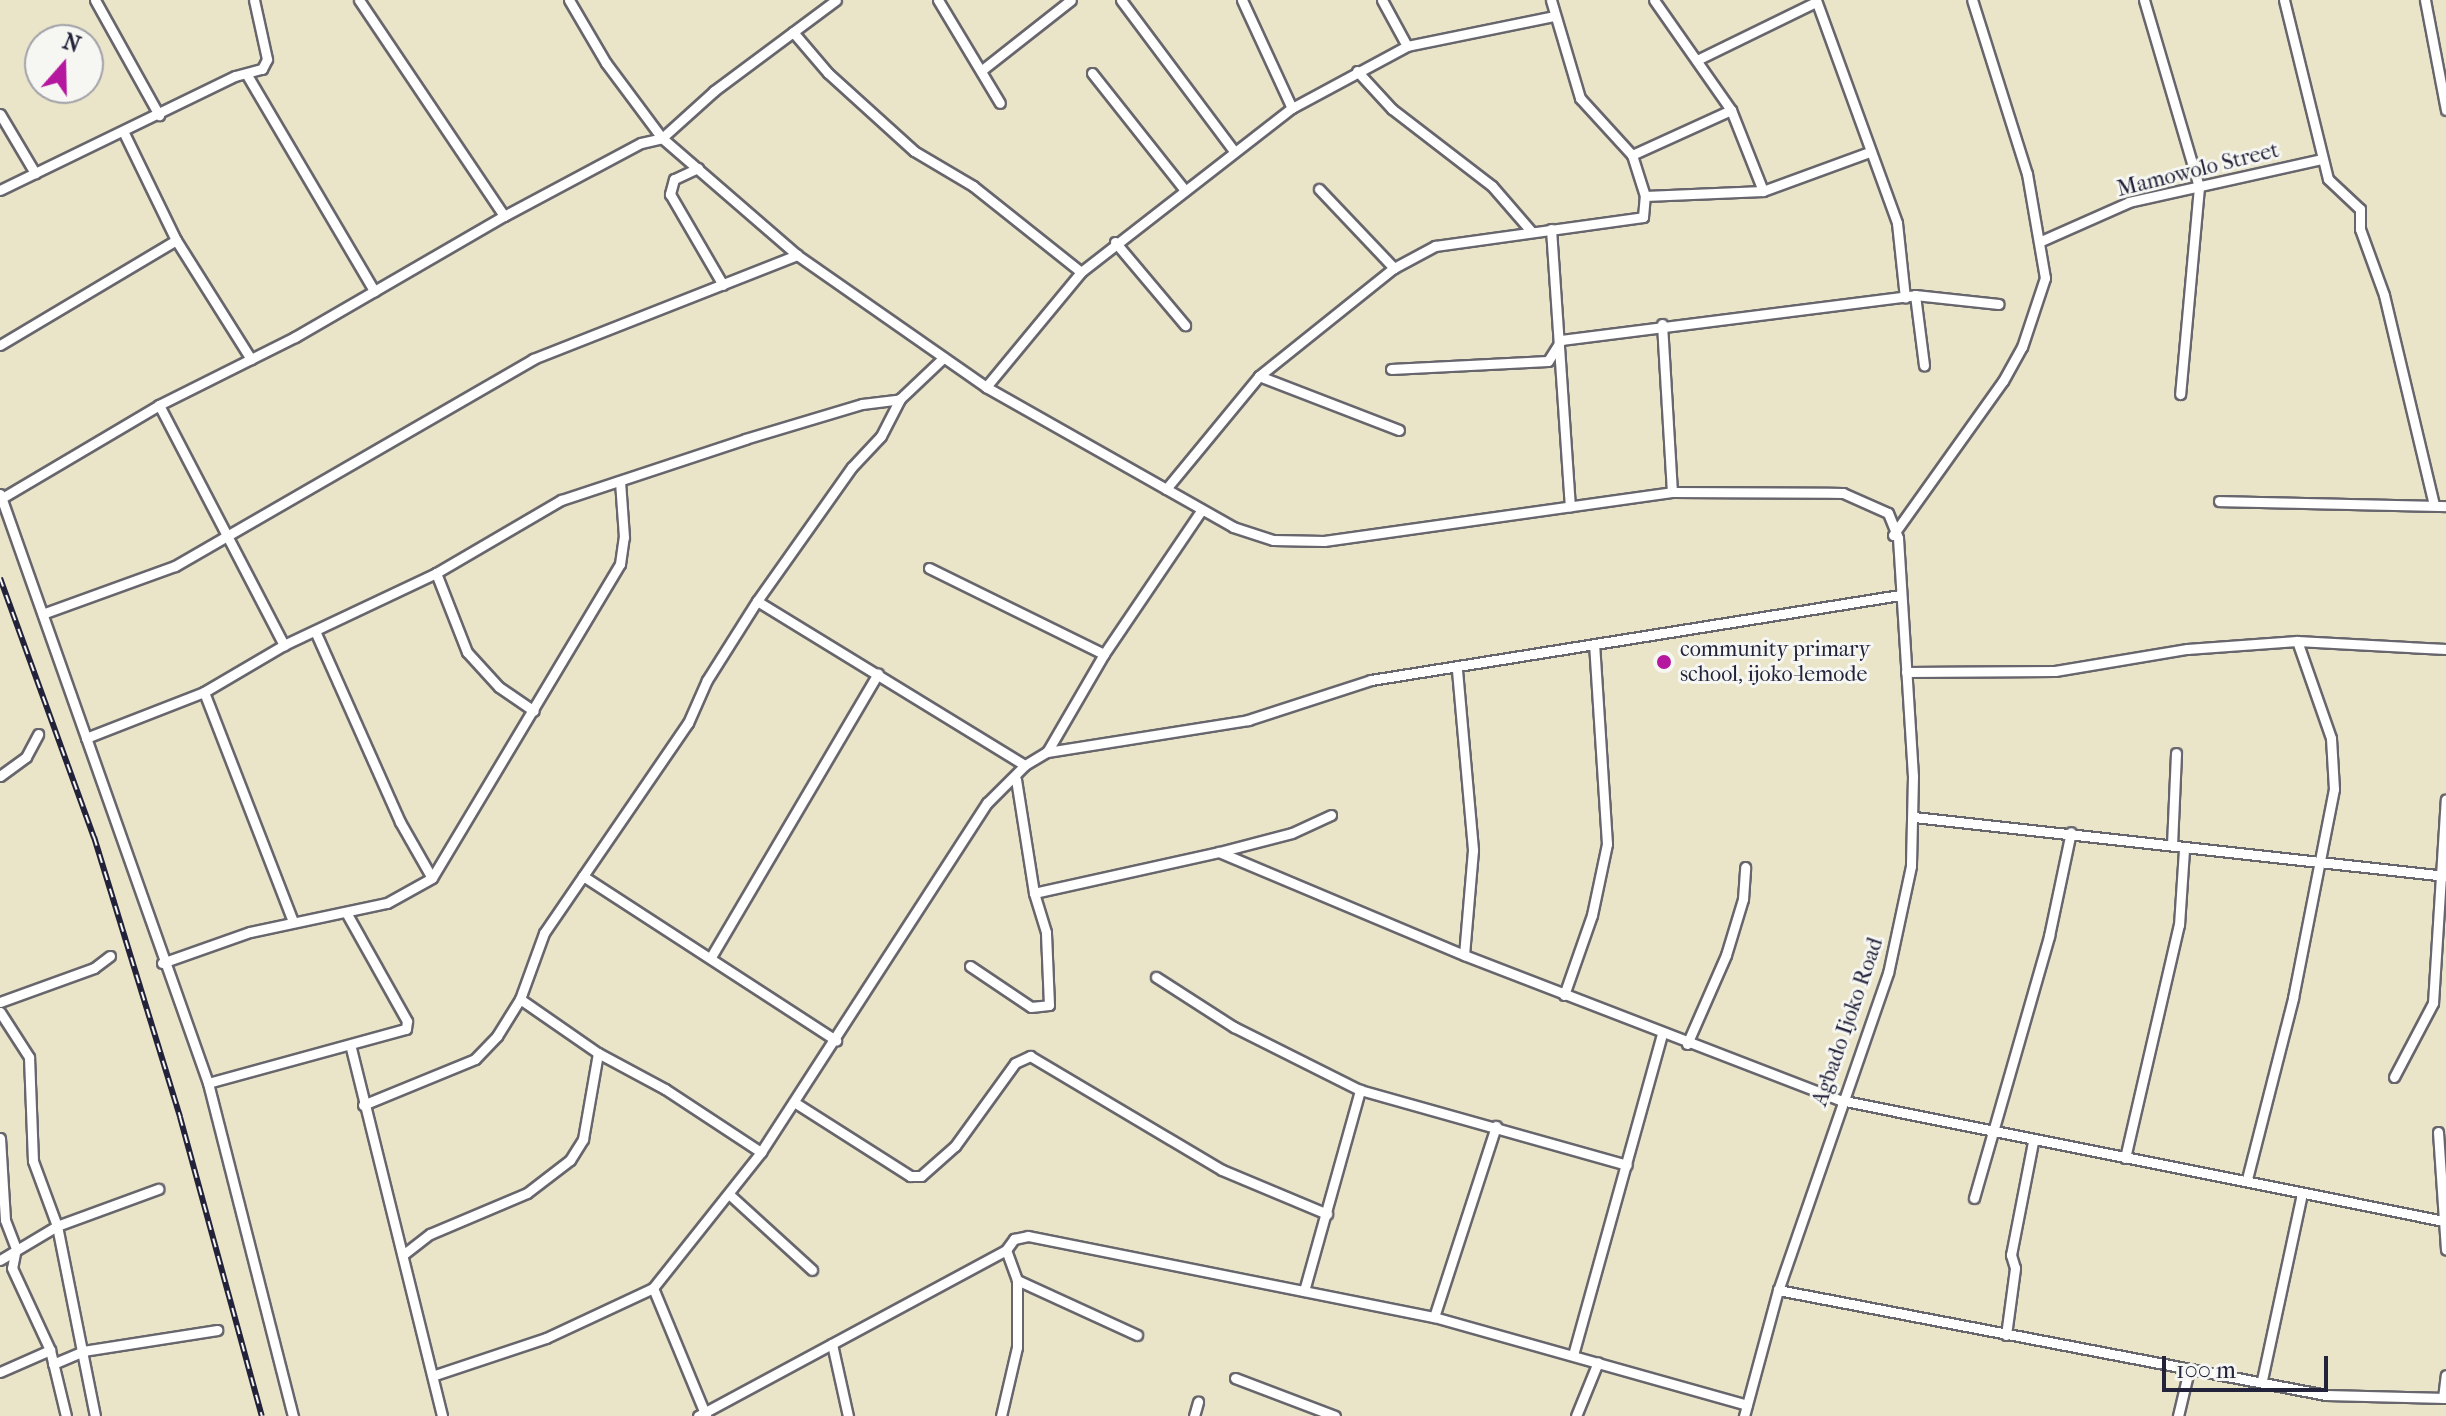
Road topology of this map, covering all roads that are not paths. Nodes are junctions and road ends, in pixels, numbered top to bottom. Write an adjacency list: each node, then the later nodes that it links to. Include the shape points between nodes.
1 (95, 0): 31 (street)
2 (254, 0): 25 (street, via 267,59 262,69)
3 (359, 0): 46 (street)
4 (569, 0): 33 (street, via 606,63)
5 (836, 0): 19 (street)
6 (938, 0): 22 (street)
7 (1071, 0): 22 (street)
8 (1121, 0): 34 (street)
9 (1242, 0): 27 (street)
10 (1382, 0): 20 (street)
11 (1551, 0): 18 (street)
12 (1654, 0): 21 (street)
13 (1972, 0): 50 (street, via 2027,174)
14 (2144, 0): 40 (street)
15 (2284, 0): 37 (street)
16 (2425, 0): 29 (street)
17 (1816, 1): 21 (street); 35 (street)
18 (1554, 16): 20 (street); 36 (street, via 1580,98)
19 (793, 32): 33 (street); 54 (street, via 828,73 914,151 973,186)
20 (1407, 46): 23 (street)
21 (1699, 59): 28 (street)
22 (982, 70): 26 (street)
23 (1357, 71): 27 (street); 48 (street, via 1392,109 1492,186)
24 (1092, 73): 41 (street)
25 (247, 75): 31 (street, via 235,76); 56 (street)
26 (1000, 103)
27 (1292, 108): 34 (street)
28 (1731, 110): 36 (street); 44 (street)
29 (2446, 110)
30 (0, 114): 39 (street)
31 (159, 115): 32 (street)
32 (124, 133): 39 (street); 49 (street)
33 (662, 138): 38 (street); 46 (street, via 641,143)
34 (1234, 151): 41 (street)
35 (1867, 153): 44 (street); 57 (street, via 1897,223)
36 (1632, 155): 45 (street)
37 (2321, 159): 40 (street, Mamowolo Street); 78 (street, via 2328,179 2360,209 2360,229 2384,295)
38 (698, 168): 52 (street); 55 (street, via 674,179 670,194)
39 (35, 173): 43 (street)
40 (2199, 187): 50 (street, Mamowolo Street, via 2129,202); 69 (street)
41 (1184, 189): 51 (street)
42 (1319, 189): 53 (street)
43 (0, 190)
44 (1763, 191): 45 (street)
45 (1645, 196): 47 (street, via 1643,217)
46 (504, 216): 56 (street)
47 (1551, 229): 48 (street); 61 (street)
48 (1531, 231): 53 (street, via 1435,246)
49 (176, 240): 62 (street); 63 (street)
50 (2041, 241): 83 (street, via 2045,278 2022,347)
51 (1115, 242): 54 (street); 60 (street)
52 (797, 255): 55 (street); 64 (street)
53 (1394, 268): 67 (street)
54 (1081, 272): 68 (street)
55 (723, 285): 82 (street, via 533,359)
56 (374, 291): 63 (street)
57 (1910, 297): 58 (street); 59 (street); 65 (street)
58 (1999, 304)
59 (1662, 324): 61 (street); 75 (street)
60 (1185, 325)
61 (1561, 340): 66 (street, via 1548,361); 79 (street)
62 (0, 345)
63 (251, 359): 71 (street)
64 (942, 359): 68 (street); 70 (street)
65 (1924, 365)
66 (1391, 369)
67 (1259, 376): 72 (street); 74 (street)
68 (986, 387): 74 (street)
69 (2180, 394)
70 (900, 399): 73 (street, via 862,404); 87 (street, via 881,436 852,467)
71 (159, 405): 76 (street); 82 (street)
72 (1399, 430)
73 (620, 481): 85 (street, via 561,500); 99 (street, via 620,564)
74 (1166, 489): 81 (street)
75 (1672, 492): 79 (street); 83 (street, via 1843,493 1888,513)
76 (1, 496): 88 (street)
77 (2219, 501): 78 (street)
78 (2434, 505): 80 (street)
79 (1570, 506): 81 (street, via 1376,536 1293,542 1254,535)
80 (2446, 506)
81 (1200, 512): 94 (street)
82 (228, 532): 88 (street, via 161,572); 91 (street, via 239,564)
83 (1893, 535): 86 (street, Agbado Ijoko Road, via 1898,538)
84 (929, 568): 94 (street)
85 (436, 573): 89 (street); 99 (street, via 467,652 499,687)
86 (1900, 595): 92 (street); 96 (street, Agbado Ijoko Road)
87 (757, 601): 97 (street); 117 (street, via 707,680 688,723)
88 (45, 613): 101 (street)
89 (315, 631): 91 (street); 118 (street, via 400,822)
90 (2297, 641): 93 (street); 96 (street, via 2187,649 2055,671); 114 (street, via 2331,738 2334,763 2334,789)
91 (284, 645): 98 (street)
92 (1594, 645): 95 (street); 128 (street, via 1607,844 1592,915)
93 (2446, 649)
94 (1104, 654): 102 (street)
95 (1457, 670): 102 (street, via 1371,680 1248,720); 122 (street, via 1473,850)
96 (1906, 672): 109 (street, Agbado Ijoko Road)
97 (878, 674): 104 (street); 124 (street)
98 (204, 692): 101 (street); 121 (street)
99 (534, 711): 118 (street)
100 (38, 734): 105 (street, via 26,757)
101 (86, 738): 125 (street)
102 (1047, 752): 104 (street)
103 (2176, 753): 111 (street)
104 (1025, 765): 106 (street)
105 (0, 776)
106 (1016, 779): 119 (street); 133 (street, via 987,803 961,839)
107 (2446, 799): 116 (street)
108 (1331, 815): 113 (street, via 1292,833)
109 (1914, 817): 110 (street); 140 (street, Agbado Ijoko Road, via 1911,866 1888,973)
110 (2071, 832): 111 (street); 145 (street, via 2049,936)
111 (2172, 845): 112 (street)
112 (2184, 850): 114 (street); 149 (street, via 2179,925)
113 (1219, 852): 119 (street); 122 (street)
114 (2317, 861): 116 (street); 151 (street, via 2293,998)
115 (1745, 867): 134 (street, via 1743,899 1726,955)
116 (2442, 875): 137 (street, via 2433,1003)
117 (583, 876): 124 (street); 129 (street, via 544,933)
118 (432, 878): 120 (street, via 398,898)
119 (1034, 893): 126 (street, via 1046,932 1049,1005 1031,1007)
120 (347, 914): 121 (street); 135 (street, via 407,1021 401,1032)
121 (293, 921): 125 (street)
122 (1464, 955): 128 (street)
123 (110, 956): 130 (street, via 94,968)
124 (711, 957): 133 (street)
125 (162, 963): 138 (street)
126 (970, 966)
127 (1156, 977): 139 (street, via 1234,1027)
128 (1564, 995): 132 (street)
129 (520, 999): 136 (street); 142 (street, via 475,1059)
130 (0, 1002)
131 (0, 1012): 158 (street, via 29,1057 33,1161)
132 (1662, 1034): 134 (street); 150 (street)
133 (836, 1040): 141 (street)
134 (1687, 1044): 140 (street)
135 (351, 1048): 138 (street, via 326,1049); 142 (street)
136 (598, 1053): 148 (street, via 665,1089); 162 (street, via 583,1139 570,1160 527,1193 430,1234)
137 (2394, 1077)
138 (208, 1083): 193 (street)
139 (1360, 1090): 143 (street); 156 (street)
140 (1840, 1100): 145 (street); 169 (street, Agbado Ijoko Road)
141 (794, 1102): 148 (street); 156 (street, via 910,1176 921,1176 955,1146 1015,1063 1030,1056 1222,1170)
142 (363, 1105): 162 (street)
143 (1496, 1126): 150 (street); 171 (street)
144 (2438, 1132): 157 (street)
145 (1993, 1134): 147 (street); 155 (street)
146 (0, 1138): 159 (street, via 5,1220)
147 (2033, 1142): 149 (street); 174 (street, via 2011,1255 2015,1268)
148 (761, 1152): 154 (street)
149 (2125, 1158): 151 (street)
150 (1627, 1165): 178 (street)
151 (2247, 1179): 153 (street)
152 (158, 1189): 158 (street)
153 (2302, 1193): 157 (street); 186 (street)
154 (730, 1195): 166 (street); 168 (street)
155 (1974, 1198)
156 (1327, 1214): 170 (street)
157 (2444, 1221): 161 (street)
158 (57, 1226): 159 (street); 177 (street)
159 (16, 1248): 163 (street); 164 (street)
160 (1006, 1250): 167 (street); 170 (street, via 1014,1239 1028,1236); 175 (street)
161 (2446, 1250)
162 (404, 1254): 183 (street)
163 (0, 1260)
164 (12, 1268): 165 (street); 176 (street)
165 (0, 1269)
166 (812, 1270)
167 (1017, 1280): 173 (street); 196 (street, via 1017,1347)
168 (653, 1288): 183 (street, via 546,1338); 190 (street)
169 (1778, 1290): 174 (street); 189 (street, Agbado Ijoko Road)
170 (1304, 1291): 171 (street)
171 (1434, 1317): 178 (street)
172 (217, 1330): 177 (street)
173 (1137, 1335)
174 (2006, 1335): 181 (street)
175 (832, 1344): 190 (street); 195 (street)
176 (50, 1350): 180 (street); 182 (street)
177 (83, 1351): 180 (street); 192 (street)
178 (1573, 1355): 179 (street)
179 (1598, 1362): 189 (street); 199 (street)
180 (53, 1364): 191 (street)
181 (2189, 1370): 186 (street); 201 (street)
182 (0, 1372)
183 (435, 1375): 194 (street)
184 (2446, 1375): 187 (street)
185 (1235, 1378): 198 (street)
186 (2262, 1380): 187 (street, via 2369,1400)
187 (2445, 1398)
188 (1198, 1402): 197 (street)
189 (1747, 1405): 200 (street, Agbado Ijoko Road)
190 (703, 1415)
191 (66, 1416)
192 (95, 1416)
193 (293, 1416)
194 (442, 1416)
195 (848, 1416)
196 (1001, 1416)
197 (1194, 1416)
198 (1335, 1416)
199 (1576, 1416)
200 (1744, 1416)
201 (2178, 1416)

